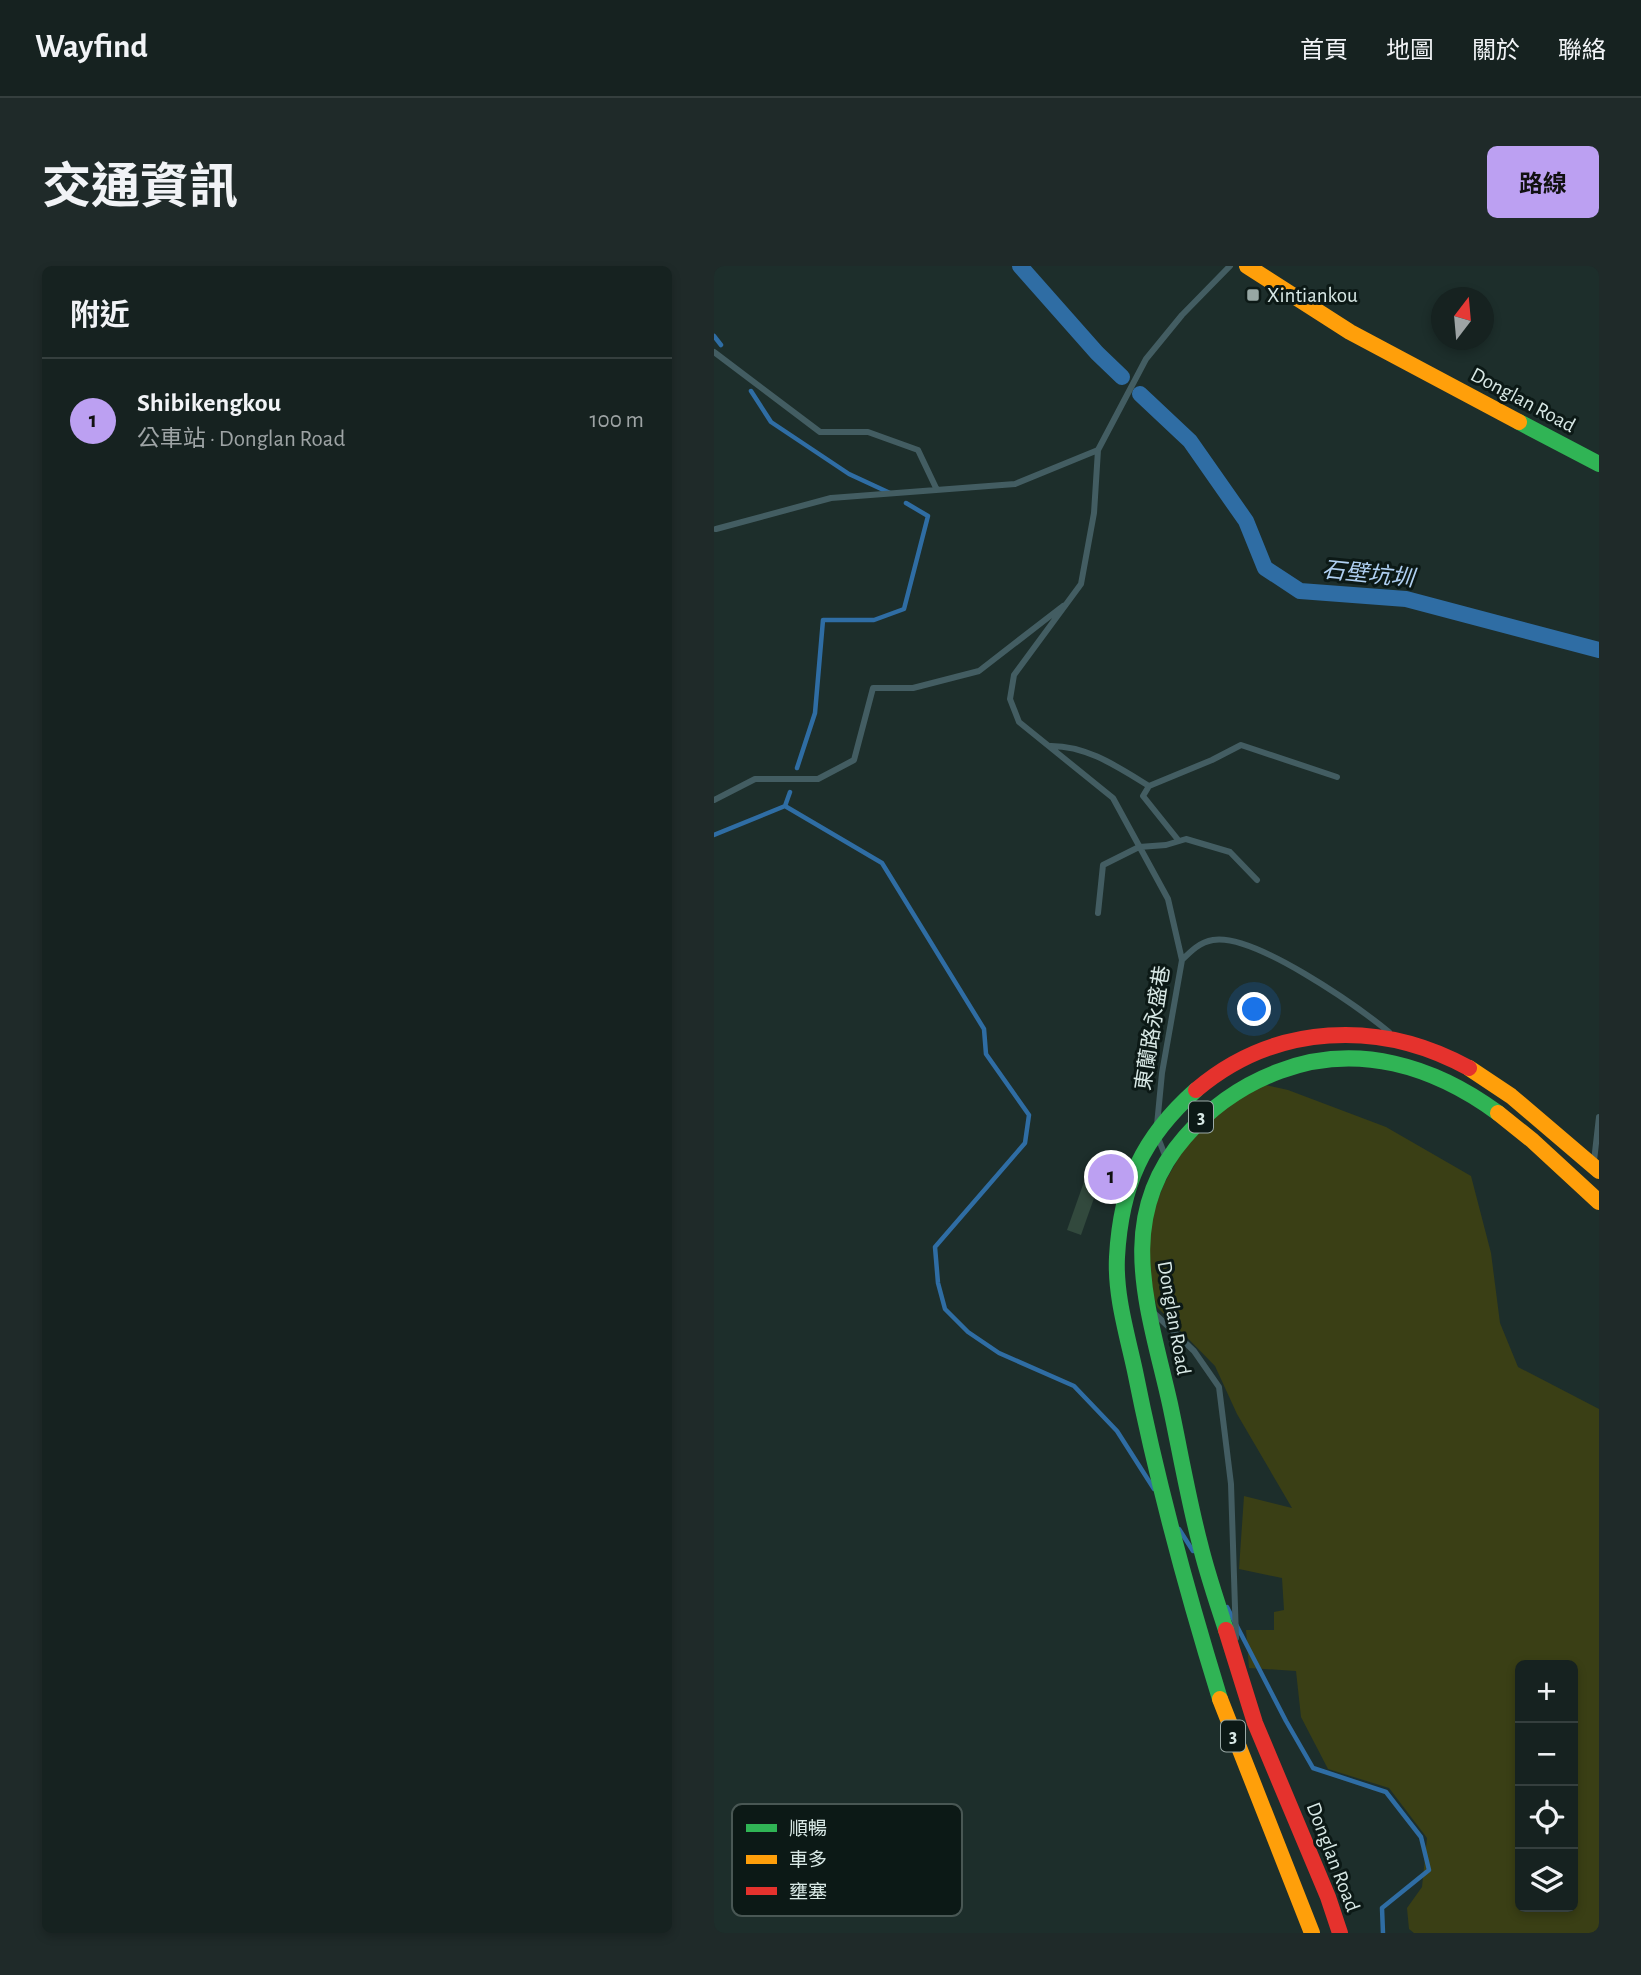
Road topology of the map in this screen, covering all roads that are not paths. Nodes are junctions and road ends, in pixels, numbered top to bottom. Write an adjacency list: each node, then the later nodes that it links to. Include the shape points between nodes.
1 (1230, 266): 4 (lane, 東蘭路永盛巷, via 1146,359)
2 (1247, 266): 5 (main road, Donglan Road, via 1350,332)
3 (714, 352): 6 (lane, via 820,432 869,432 918,450)
4 (1098, 450): 6 (lane, via 1015,484); 8 (lane, 東蘭路永盛巷, via 1094,513 1081,584)
5 (1599, 464)
6 (937, 490): 7 (lane, via 831,498)
7 (716, 529)
8 (1068, 602): 9 (lane, 東蘭路永盛巷, via 1014,675 1010,699 1019,722); 12 (lane, 東蘭路永盛巷, via 979,671 913,688 873,688 854,760 818,779 755,779)
9 (1049, 746): 11 (lane, via 1062,745 1104,758); 14 (lane, 東蘭路永盛巷, via 1113,798)
10 (1337, 778): 11 (lane, via 1241,745)
11 (1149, 786): 13 (lane, via 1143,796)
12 (714, 800)
13 (1179, 841): 14 (lane); 15 (lane, via 1230,852)
14 (1139, 847): 16 (lane, via 1103,865); 17 (lane, 東蘭路永盛巷, via 1168,900)
15 (1257, 880)
16 (1098, 913)
17 (1182, 960): 18 (lane, via 1198,945 1214,939 1239,942 1312,979); 20 (lane, 東蘭路永盛巷)
18 (1396, 1038): 20 (main road, 3, via 1358,1033 1317,1036 1268,1048 1226,1068); 22 (main road, 3, via 1446,1054 1489,1078)
19 (1599, 1118): 22 (lane)
20 (1156, 1131): 21 (lane, 東蘭路永盛巷); 26 (main road, 3, via 1136,1164 1126,1199 1118,1288 1162,1489 1222,1704)
21 (1167, 1160): 23 (main road, Donglan Road / 3, via 1201,1117 1235,1091 1293,1066 1366,1058 1405,1065 1478,1097); 24 (main road, Donglan Road / 3, via 1145,1212 1141,1245)
22 (1596, 1169)
23 (1599, 1202)
24 (1148, 1307): 25 (main road, Donglan Road / 3, via 1202,1553); 25 (lane, via 1194,1351 1219,1387 1231,1484)
25 (1237, 1661): 27 (main road, Donglan Road / 3, via 1255,1723)
26 (1312, 1933)
27 (1340, 1933)

